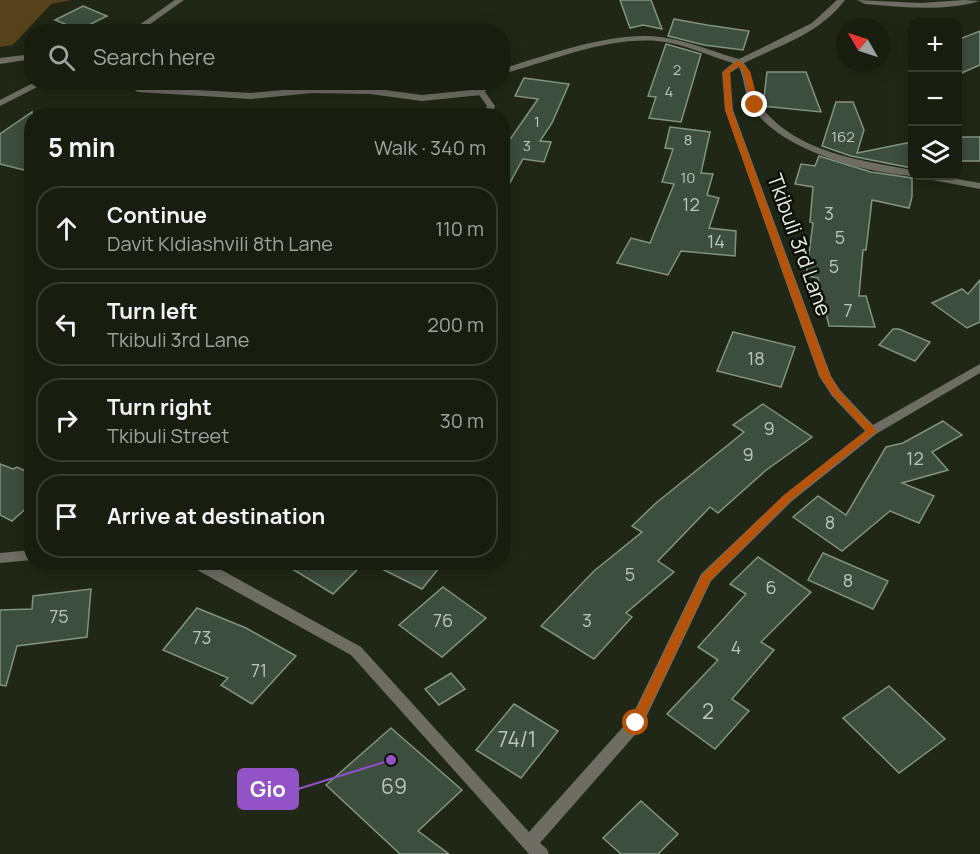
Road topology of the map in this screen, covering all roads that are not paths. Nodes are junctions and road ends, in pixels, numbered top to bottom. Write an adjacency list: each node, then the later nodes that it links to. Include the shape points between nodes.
1 (180, 0): 5 (street)
2 (841, 0): 8 (street, via 816,27)
3 (861, 0): 4 (street, via 920,7)
4 (977, 0)
5 (145, 24)
6 (24, 57): 7 (street)
7 (0, 61)
8 (739, 62): 9 (street, via 660,39 635,39); 17 (street, via 747,71 755,105 802,146 831,157); 21 (street, Tkibuli 3rd Lane, via 726,72 729,110 790,280 825,376)
9 (510, 70)
10 (27, 90): 15 (street)
11 (154, 90): 12 (street, via 251,96)
12 (312, 90)
13 (312, 90): 14 (street, via 370,91 422,98)
14 (482, 92): 16 (street)
15 (0, 103)
16 (490, 108)
17 (908, 171)
18 (948, 180): 19 (street)
19 (980, 186)
20 (980, 368): 21 (street)
21 (872, 431): 25 (street, via 788,498 706,578 636,723)
22 (24, 556): 23 (street)
23 (0, 558)
24 (209, 570): 25 (street, via 356,651)
25 (529, 844): 26 (street)
26 (541, 854)

